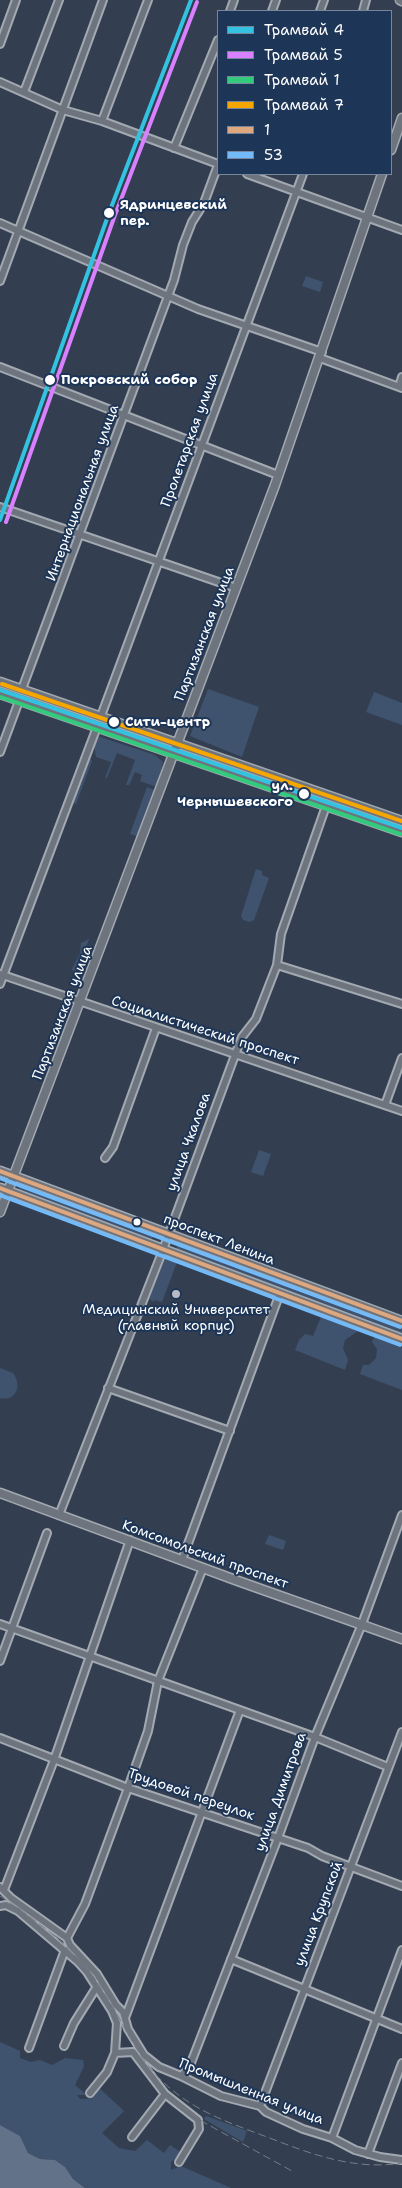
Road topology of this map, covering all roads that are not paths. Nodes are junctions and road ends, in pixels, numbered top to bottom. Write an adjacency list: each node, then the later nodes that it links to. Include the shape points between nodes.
1 (16, 0): 6 (street)
2 (59, 0): 8 (street)
3 (103, 0): 9 (street)
4 (148, 0): 11 (street)
5 (217, 42): 13 (street)
6 (0, 44)
7 (0, 82): 8 (street)
8 (24, 92): 9 (street)
9 (63, 110): 11 (street); 23 (street)
10 (402, 118): 12 (main road)
11 (102, 121): 13 (street)
12 (392, 147)
13 (174, 148): 14 (street)
14 (217, 164)
15 (217, 167): 25 (street, Интернациональная улица, via 204,202 192,222)
16 (303, 175): 19 (street, Пролетарская улица)
17 (382, 175): 20 (main road, Партизанская улица)
18 (265, 177): 19 (street)
19 (296, 192): 20 (street); 26 (street, Пролетарская улица)
20 (367, 218): 22 (street); 27 (main road, Партизанская улица)
21 (0, 223): 23 (street)
22 (402, 230)
23 (18, 232): 24 (street); 25 (street)
24 (0, 281)
25 (168, 297): 26 (street); 31 (street, Интернациональная улица)
26 (246, 326): 27 (street); 32 (street, Пролетарская улица)
27 (321, 355): 30 (street); 33 (main road, Партизанская улица)
28 (0, 367): 31 (street)
29 (402, 377): 30 (street)
30 (400, 388)
31 (125, 416): 32 (street); 35 (street, Интернациональная улица)
32 (202, 445): 33 (street); 36 (street, Пролетарская улица)
33 (278, 475): 37 (main road, Партизанская улица)
34 (0, 507): 35 (street)
35 (81, 534): 36 (street); 39 (street, Интернациональная улица)
36 (159, 560): 37 (street); 43 (street, Пролетарская улица)
37 (236, 588): 46 (main road, Партизанская улица)
38 (0, 682): 39 (main road)
39 (22, 689): 42 (main road)
40 (0, 694): 41 (main road)
41 (19, 701): 44 (main road); 47 (street)
42 (74, 706): 43 (main road); 44 (main road)
43 (101, 716): 46 (main road)
44 (69, 718): 45 (main road)
45 (96, 727): 48 (main road); 55 (street)
46 (178, 742): 48 (main road, Партизанская улица); 50 (main road)
47 (0, 752)
48 (174, 753): 49 (main road); 57 (main road, Партизанская улица)
49 (326, 806): 51 (main road); 54 (street, улица Чкалова, via 281,934)
50 (364, 807): 51 (main road); 52 (main road)
51 (360, 818): 53 (main road)
52 (402, 821)
53 (402, 832)
54 (277, 965): 58 (street); 60 (street, улица Чкалова, via 256,1019 242,1037)
55 (2, 975): 56 (street); 57 (street, Социалистический проспект)
56 (0, 984)
57 (80, 1003): 59 (street, Социалистический проспект); 66 (main road, Партизанская улица)
58 (402, 1004)
59 (156, 1028): 60 (street, Социалистический проспект); 64 (street, via 113,1147)
60 (235, 1054): 62 (street, Социалистический проспект); 69 (street, улица Чкалова)
61 (402, 1058): 62 (street)
62 (385, 1105): 63 (street, Социалистический проспект)
63 (402, 1111)
64 (105, 1158)
65 (0, 1171): 66 (main road, проспект Ленина)
66 (13, 1176): 67 (main road, Партизанская улица); 69 (main road, проспект Ленина)
67 (4, 1190): 68 (main road, Партизанская улица); 70 (main road, проспект Ленина)
68 (0, 1212)
69 (169, 1234): 70 (street, улица Чкалова); 72 (main road, проспект Ленина)
70 (163, 1249): 71 (main road, проспект Ленина); 74 (street, улица Чкалова)
71 (280, 1293): 73 (main road, проспект Ленина); 75 (street)
72 (402, 1322)
73 (402, 1339)
74 (108, 1388): 75 (street); 77 (street, улица Чкалова)
75 (230, 1432): 81 (street)
76 (0, 1493): 77 (main road, Комсомольский проспект)
77 (59, 1515): 80 (main road, Комсомольский проспект)
78 (402, 1515): 84 (street, улица Димитрова)
79 (47, 1533): 85 (street)
80 (130, 1540): 81 (main road, Комсомольский проспект); 87 (street)
81 (182, 1560): 82 (main road, Комсомольский проспект)
82 (203, 1568): 84 (main road, Комсомольский проспект); 89 (street)
83 (0, 1624): 85 (street)
84 (362, 1624): 86 (main road, Комсомольский проспект); 92 (street, улица Димитрова)
85 (12, 1628): 87 (street); 88 (street)
86 (402, 1638)
87 (90, 1656): 89 (street); 94 (street)
88 (0, 1661)
89 (158, 1681): 90 (street); 96 (street, via 148,1731)
90 (240, 1710): 92 (street); 97 (street)
91 (402, 1732): 95 (street, улица Крупской)
92 (315, 1737): 95 (street); 98 (street, улица Димитрова)
93 (0, 1738): 94 (street, Трудовой переулок)
94 (54, 1760): 96 (street, Трудовой переулок); 101 (street)
95 (388, 1767): 99 (street, улица Крупской)
96 (128, 1788): 97 (street, Трудовой переулок); 103 (street, via 85,1904)
97 (201, 1811): 98 (street, Трудовой переулок); 110 (street)
98 (278, 1838): 99 (street, Трудовой переулок); 106 (street, улица Димитрова)
99 (351, 1867): 100 (street, Трудовой переулок); 108 (street, улица Крупской)
100 (402, 1886)
101 (2, 1889): 103 (street, Промышленная улица)
102 (0, 1906): 104 (street, via 6,1905 18,1911)
103 (67, 1938): 110 (street, Промышленная улица, via 105,1986 123,2012)
104 (65, 1950): 107 (street, via 87,1972); 113 (street)
105 (402, 1950): 109 (street)
106 (231, 1959): 108 (street); 116 (street, улица Димитрова, via 189,2068)
107 (96, 1988): 112 (street); 114 (street, via 117,2023)
108 (303, 1988): 109 (street); 119 (street, улица Крупской)
109 (376, 2018): 111 (street); 121 (street)
110 (124, 2020): 116 (street, Промышленная улица, via 148,2059)
111 (402, 2029)
112 (64, 2046)
113 (29, 2048)
114 (115, 2053): 117 (street, via 107,2072); 118 (street, via 133,2052)
115 (402, 2063): 122 (street)
116 (181, 2076): 119 (street, Промышленная улица, via 221,2096)
117 (90, 2093)
118 (165, 2094): 120 (street); 124 (street, via 198,2120 199,2129)
119 (260, 2106): 121 (street, Промышленная улица, via 286,2121)
120 (132, 2137)
121 (332, 2138): 122 (street, Промышленная улица)
122 (368, 2154): 123 (street, Промышленная улица)
123 (402, 2160)
124 (179, 2162)

